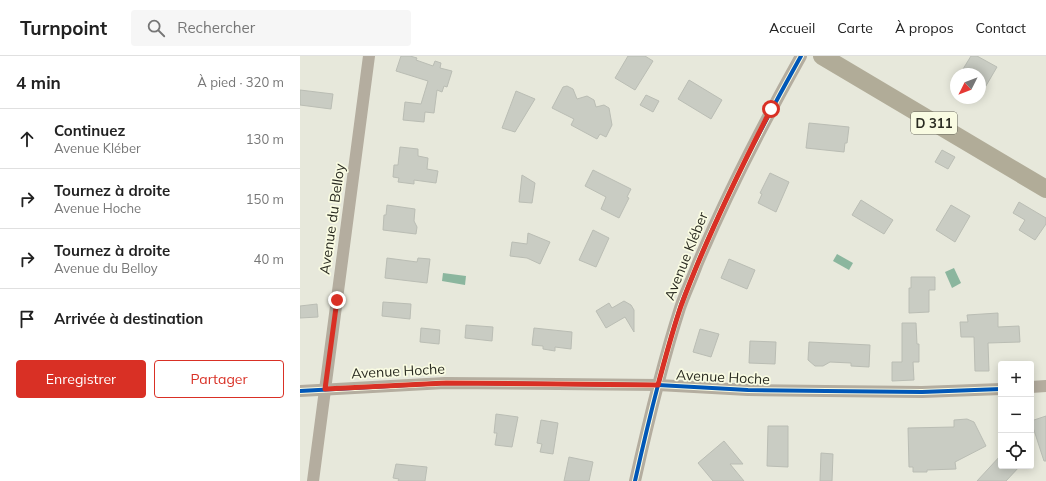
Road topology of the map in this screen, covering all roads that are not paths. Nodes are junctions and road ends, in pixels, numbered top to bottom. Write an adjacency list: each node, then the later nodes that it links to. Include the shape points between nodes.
1 (369, 56): 8 (street, Avenue du Belloy)
2 (801, 56): 5 (street, Avenue Kléber, via 771,109 710,235 681,307)
3 (822, 56): 4 (main road, D 311)
4 (1046, 189)
5 (658, 385): 8 (street, Avenue Hoche, via 446,383); 9 (street, Avenue Hoche, via 748,390 922,392); 12 (street, Avenue Kléber)
6 (1046, 386): 7 (street)
7 (1034, 387)
8 (325, 389): 10 (street, Avenue Hoche); 11 (street, Avenue du Belloy)
9 (998, 389)
10 (300, 391)
11 (313, 481)
12 (635, 481)

